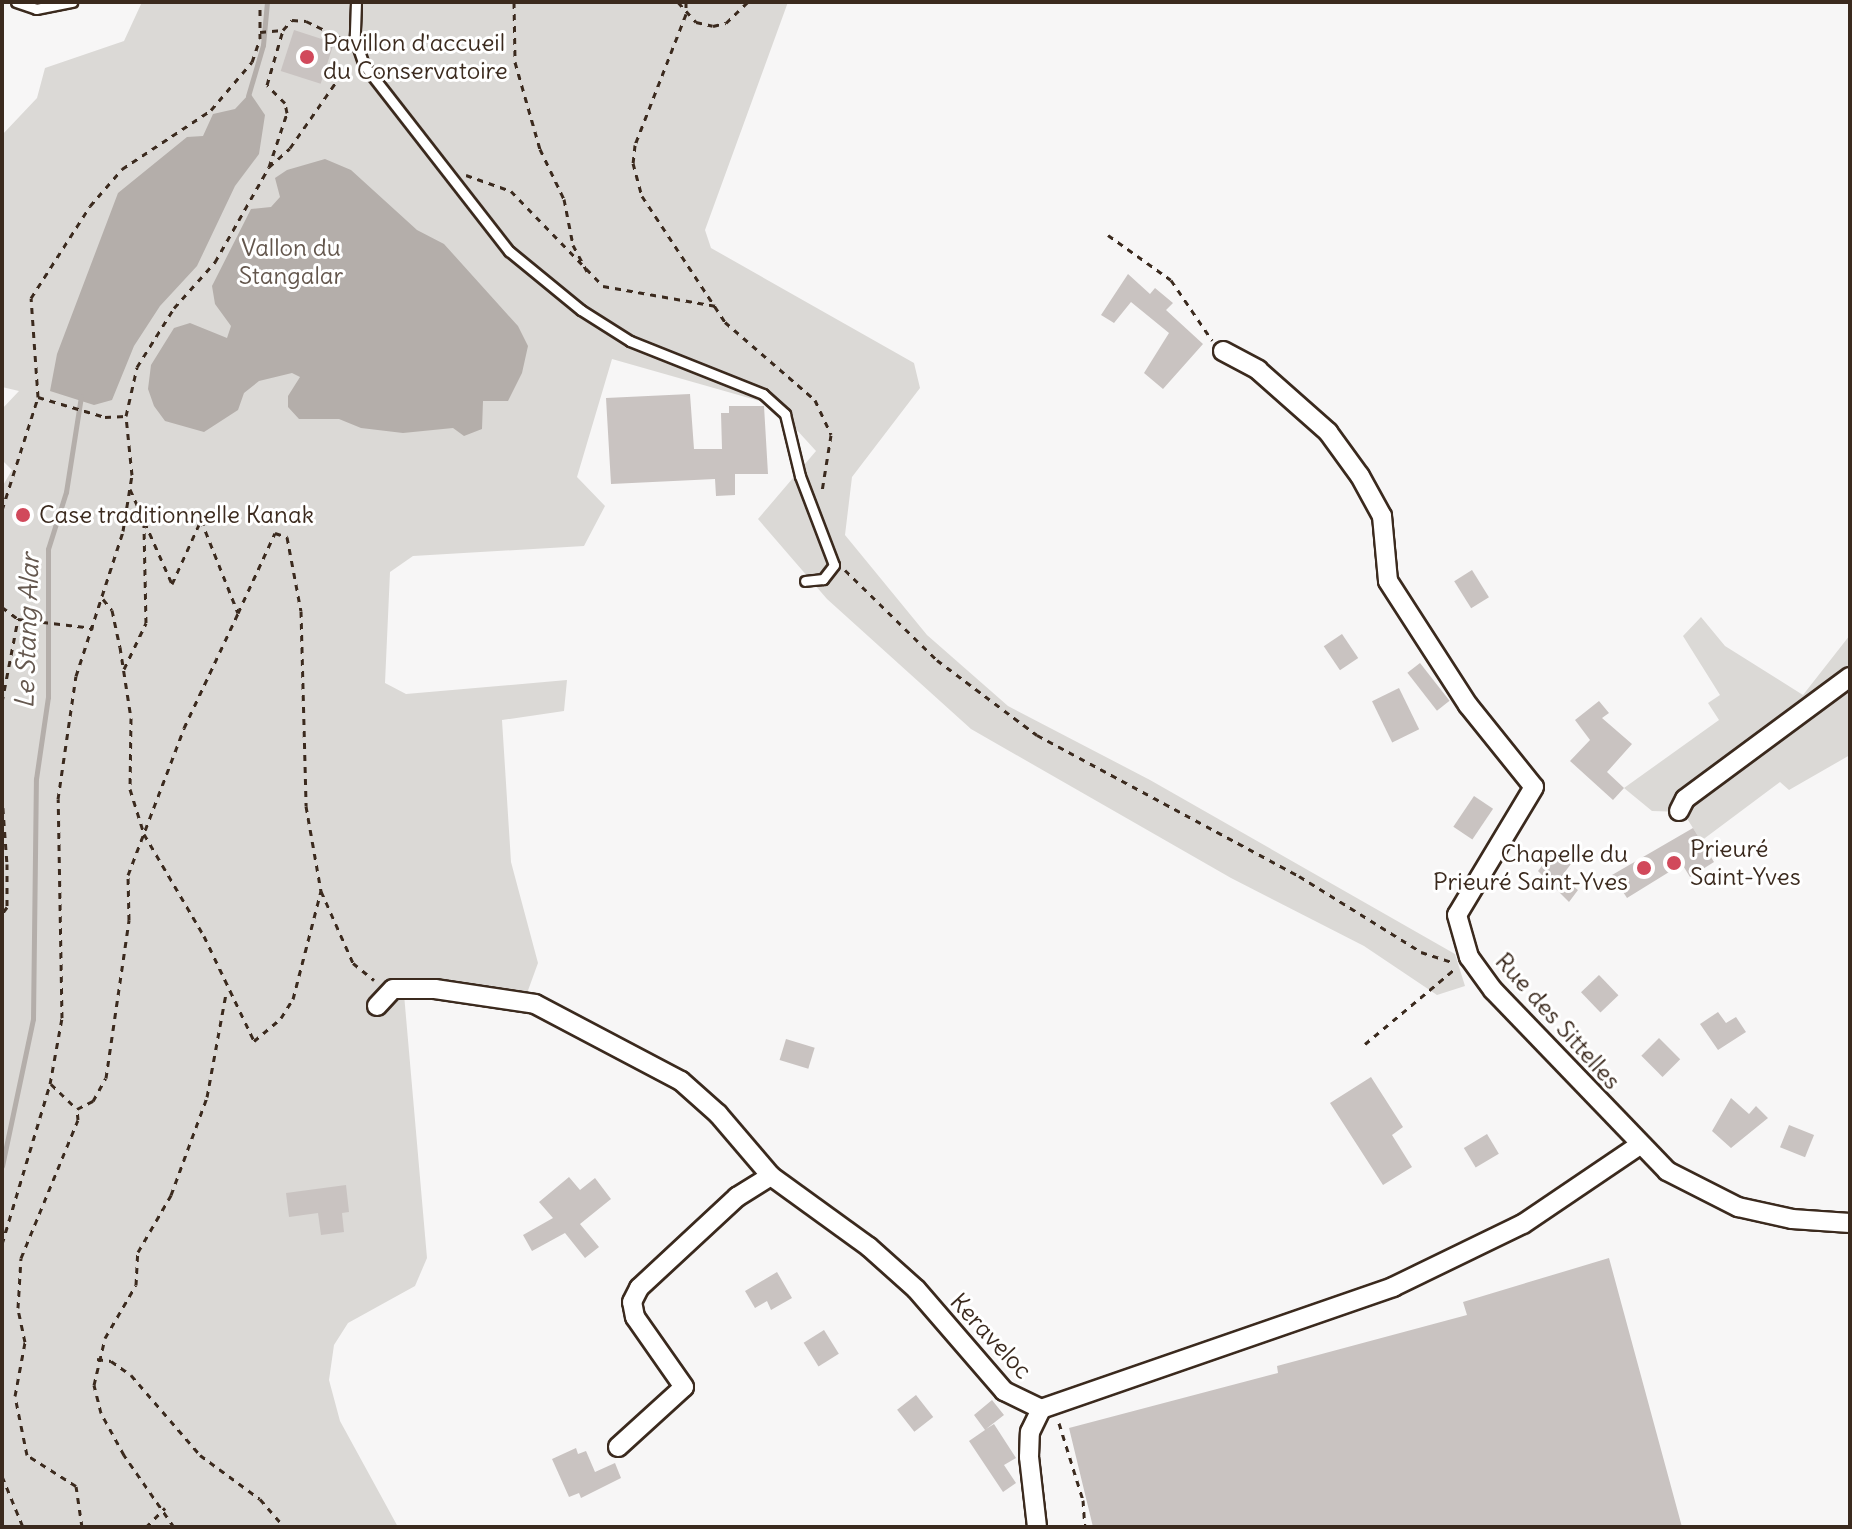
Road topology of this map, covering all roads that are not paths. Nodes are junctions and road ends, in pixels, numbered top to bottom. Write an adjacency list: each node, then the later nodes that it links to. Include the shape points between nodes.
1 (16, 2): 2 (lane, via 36,9)
2 (72, 2)
3 (356, 2): 5 (lane, via 358,53 509,251 581,310 630,341 776,403 785,414 814,518 832,554 830,574)
4 (1223, 351): 9 (street, Rue des Sittelles, via 1258,370 1328,432 1382,516 1388,581 1431,650 1534,787 1468,892 1457,915 1460,940 1493,990)
5 (805, 581)
6 (1850, 677): 7 (street, via 1685,799)
7 (1679, 811)
8 (377, 1006): 10 (street, Keraveloc, via 393,989 435,989 535,1004 681,1081 718,1114)
9 (1638, 1146): 11 (street, Rue des Sittelles, via 1685,1183 1738,1207 1792,1219); 12 (street, via 1523,1224 1393,1287)
10 (771, 1176): 12 (street, Keraveloc, via 869,1247 916,1289 1004,1391); 13 (street, via 737,1197 639,1288 632,1302 635,1317 684,1387)
11 (1850, 1223)
12 (1047, 1407): 14 (street, via 1030,1432)
13 (618, 1447)
14 (1037, 1527)

